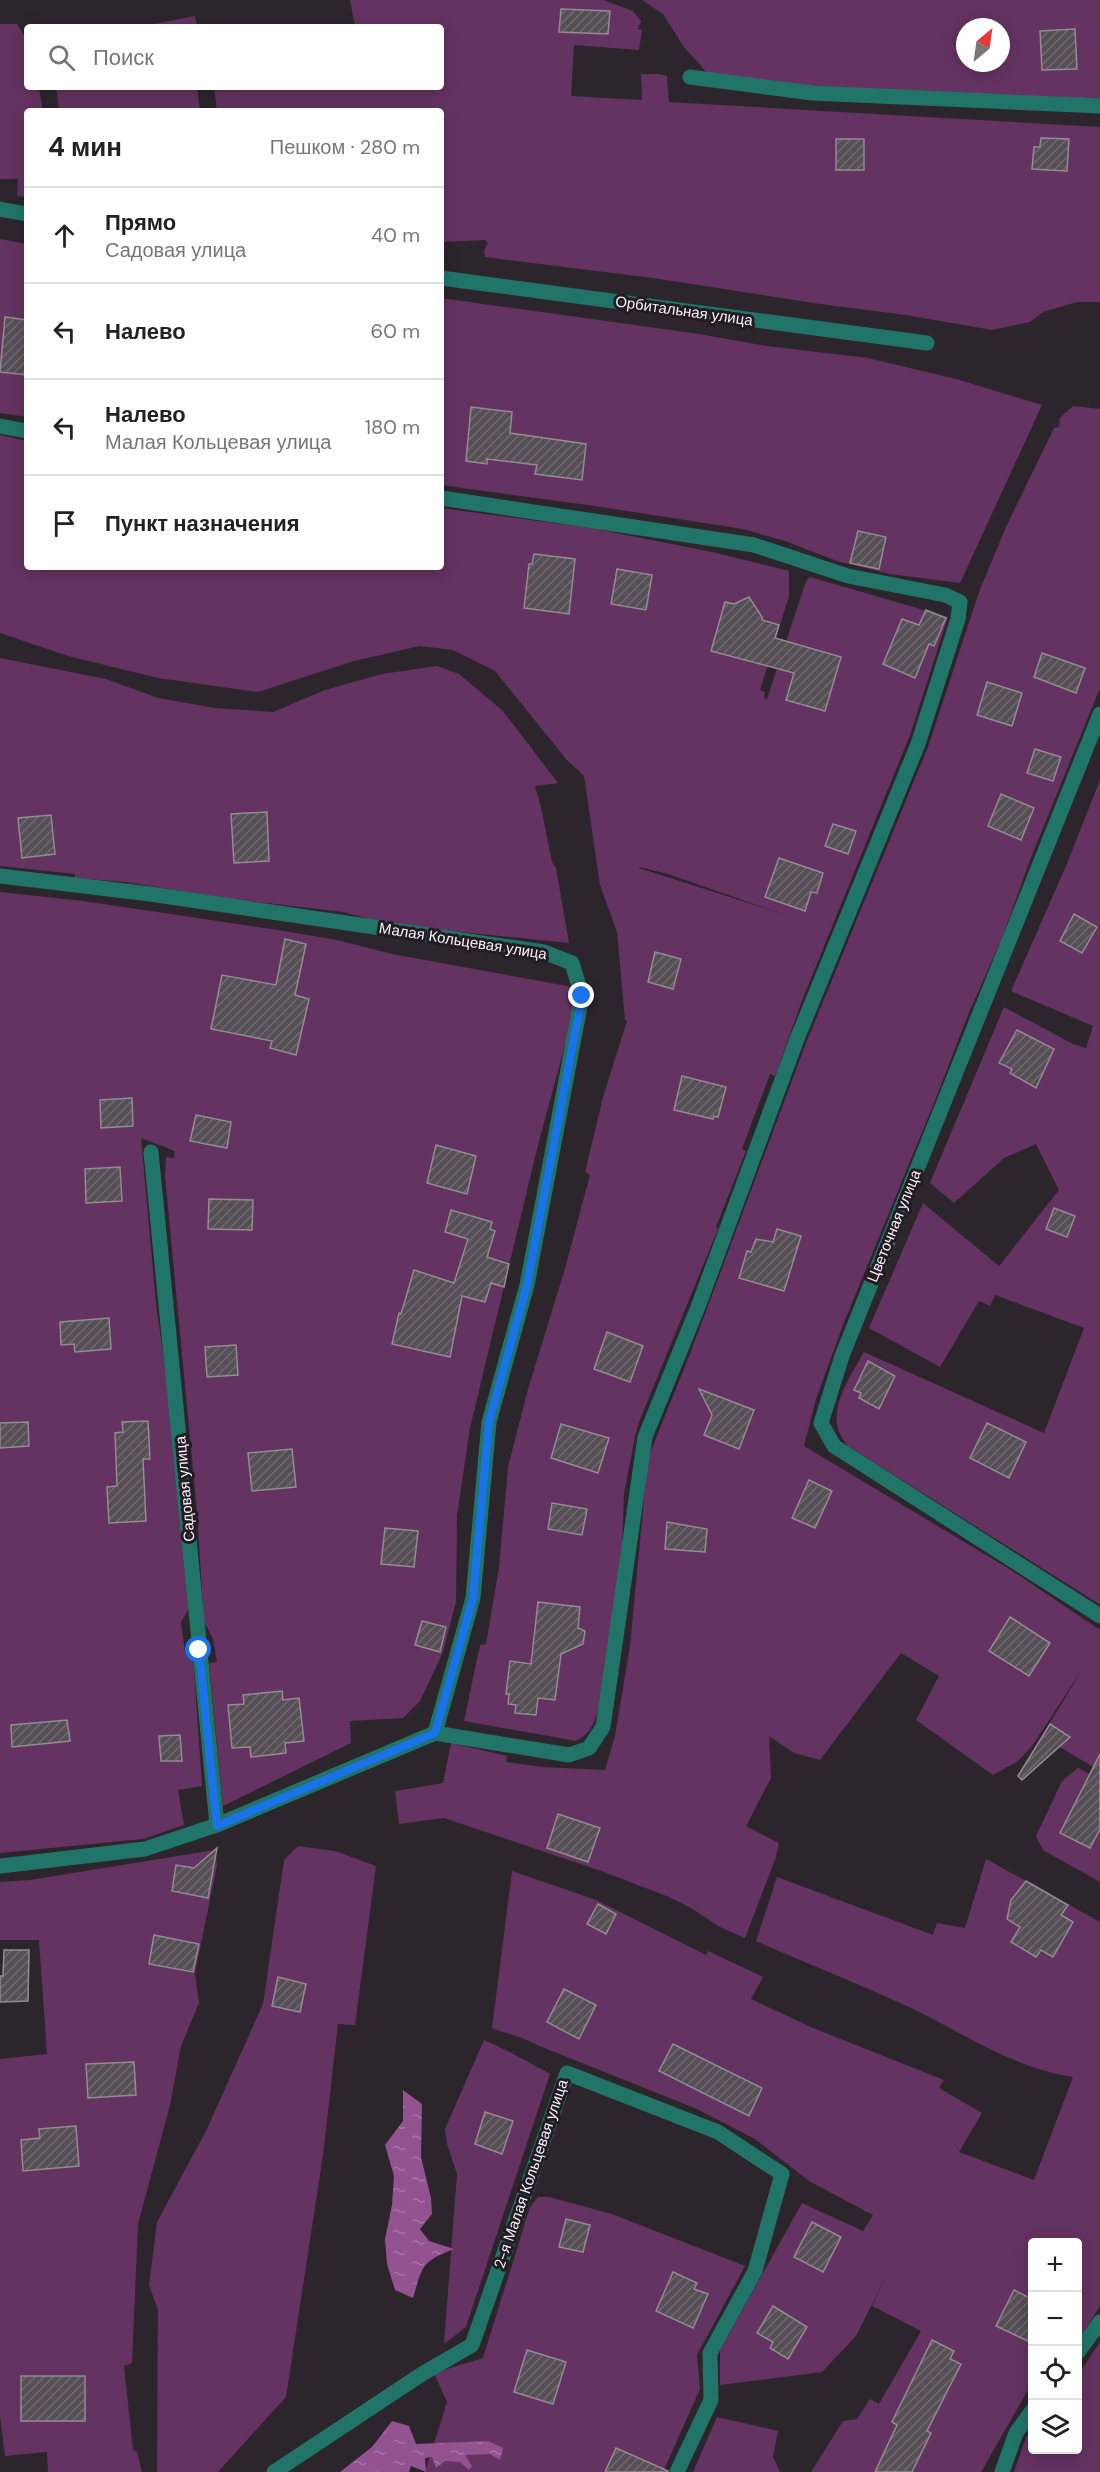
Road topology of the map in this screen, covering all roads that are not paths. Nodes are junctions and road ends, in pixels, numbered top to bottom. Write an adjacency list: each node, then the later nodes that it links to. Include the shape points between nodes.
1 (690, 77): 2 (street, via 812,93)
2 (1100, 106)
3 (0, 209): 4 (street)
4 (24, 213)
5 (444, 278): 6 (street, Орбитальная улица)
6 (927, 343)
7 (0, 426): 8 (street)
8 (24, 430)
9 (444, 498): 14 (street, via 754,545 848,576 945,595 960,602 918,744 797,1039 698,1307 645,1437 603,1727 589,1748 569,1755)
10 (1100, 714): 13 (street, Цветочная улица, via 842,1356 821,1423 834,1446)
11 (0, 876): 14 (street, Малая Кольцевая улица, via 544,952 572,963 582,996 527,1285 489,1422 473,1598)
12 (151, 1152): 15 (street, Садовая улица)
13 (1100, 1616)
14 (435, 1733): 15 (street)
15 (217, 1826): 16 (street, via 145,1849)
16 (0, 1866)
17 (1100, 2322): 18 (street)
18 (1082, 2346)
19 (1028, 2416): 22 (street, via 1016,2433)
20 (274, 2472): 21 (street, 2-я Малая Кольцевая улица, via 472,2345 567,2073 718,2132 782,2174 755,2271 710,2353 711,2400)
21 (677, 2472)
22 (1002, 2472)

